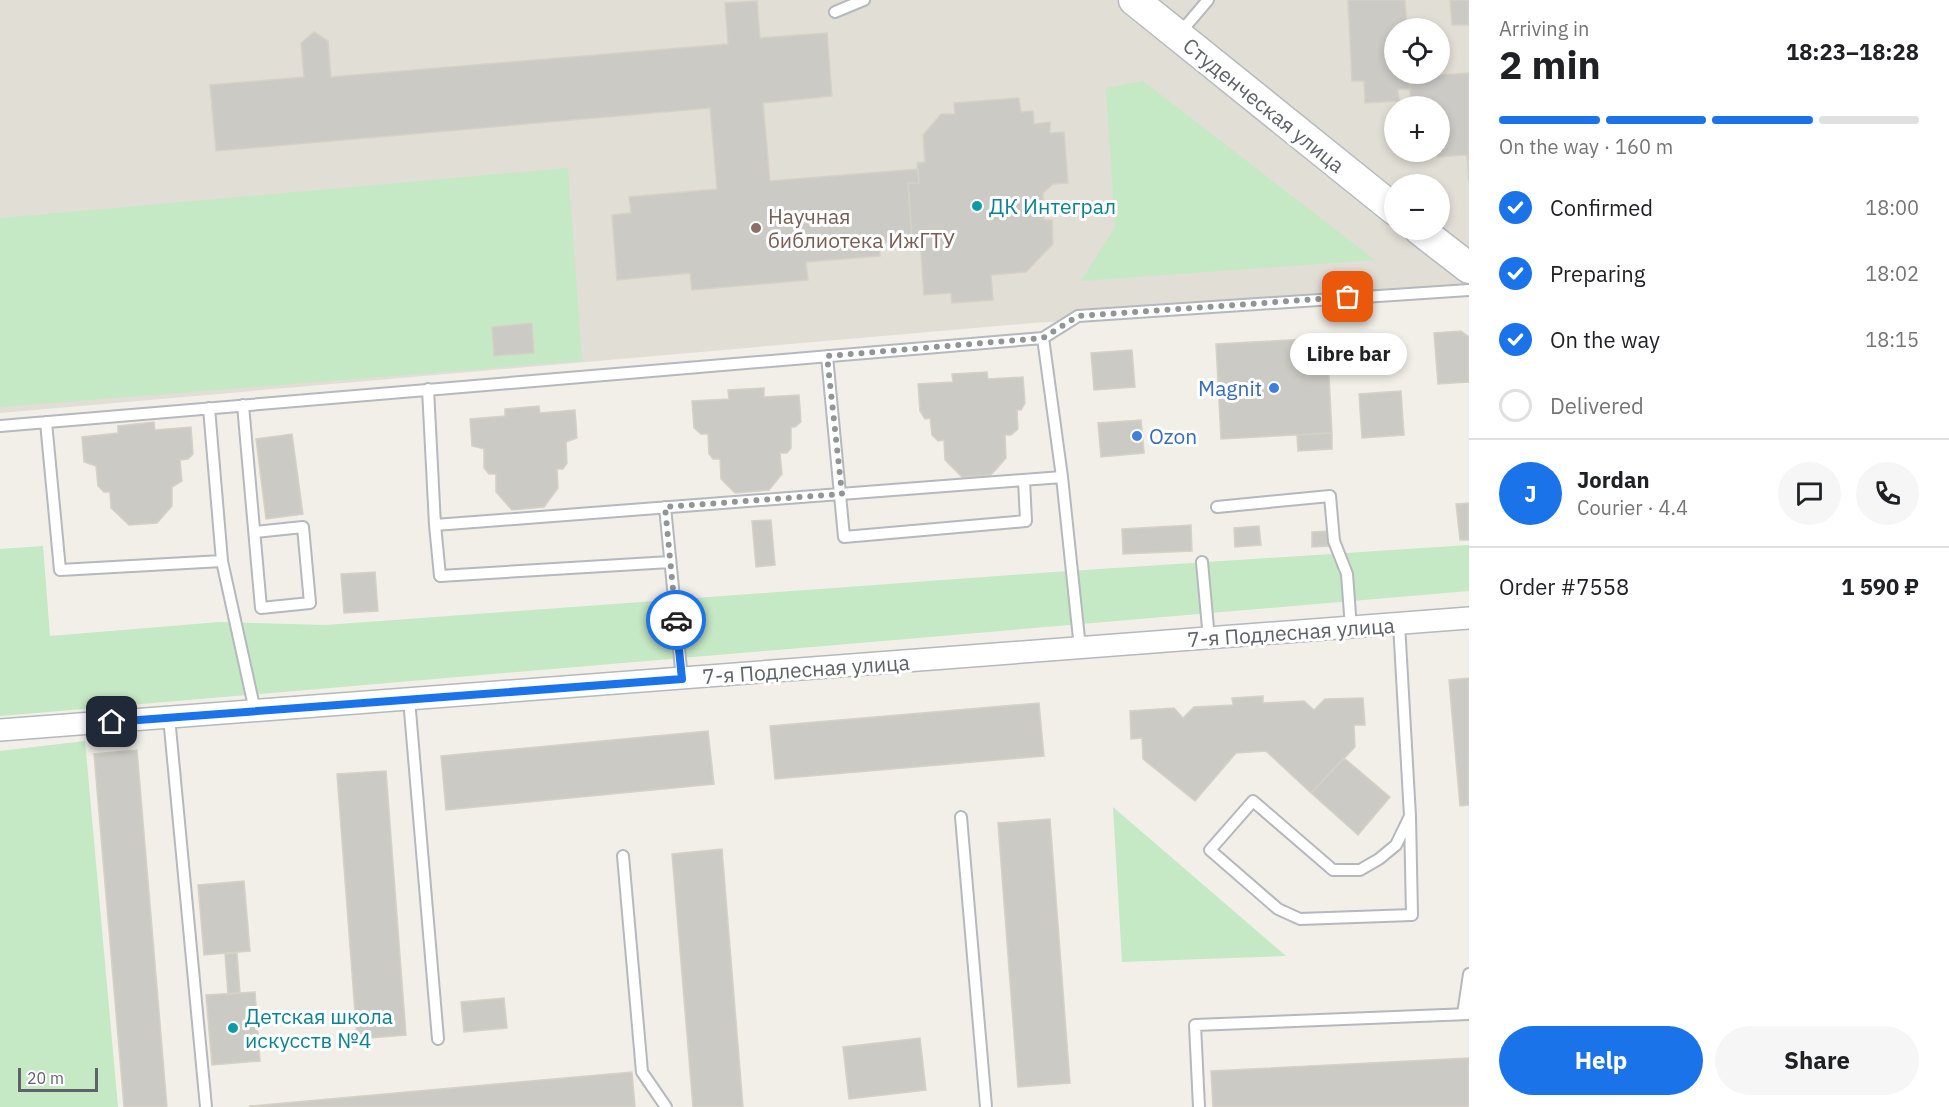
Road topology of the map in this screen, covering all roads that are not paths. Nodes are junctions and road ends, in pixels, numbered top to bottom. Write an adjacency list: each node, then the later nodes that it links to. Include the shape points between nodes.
1 (864, 0): 4 (lane)
2 (1134, 0): 5 (street, Студенческая улица)
3 (1208, 0): 5 (lane)
4 (836, 12)
5 (1178, 36): 6 (street, Студенческая улица)
6 (1384, 201)
7 (1433, 240): 8 (street)
8 (1469, 268)
9 (1469, 290): 10 (lane, via 1078,316)
10 (1043, 338): 11 (lane); 17 (lane)
11 (827, 356): 12 (lane); 19 (lane)
12 (428, 388): 13 (lane); 22 (lane)
13 (243, 405): 14 (lane); 23 (lane)
14 (209, 408): 15 (lane); 24 (lane)
15 (46, 422): 16 (lane); 24 (lane, via 60,570)
16 (0, 426)
17 (1062, 477): 18 (lane); 31 (lane)
18 (1024, 480): 19 (lane); 19 (lane, via 1026,521 844,537)
19 (842, 494): 20 (lane)
20 (665, 507): 22 (lane); 25 (lane)
21 (1217, 507): 29 (lane, via 1330,496 1334,541 1347,574)
22 (435, 525): 25 (lane, via 440,576)
23 (255, 532): 23 (lane, via 261,608 310,603 303,527)
24 (222, 561): 34 (lane)
25 (670, 562): 32 (lane)
26 (1202, 562): 30 (lane)
27 (1469, 618): 28 (street, 7-я Подлесная улица)
28 (1400, 624): 29 (street, 7-я Подлесная улица); 37 (lane)
29 (1351, 628): 30 (street, 7-я Подлесная улица)
30 (1209, 639): 31 (street, 7-я Подлесная улица)
31 (1080, 648): 32 (street, 7-я Подлесная улица)
32 (682, 679): 33 (street, 7-я Подлесная улица)
33 (409, 699): 34 (street, 7-я Подлесная улица); 42 (lane)
34 (255, 711): 35 (street, 7-я Подлесная улица)
35 (169, 717): 36 (street, 7-я Подлесная улица); 43 (lane)
36 (0, 730)
37 (1410, 816): 37 (lane, via 1396,845 1360,870 1334,870 1253,801 1210,850 1278,909 1300,919 1412,915)
38 (961, 817): 45 (lane)
39 (623, 856): 44 (lane, via 642,1072)
40 (1469, 974): 41 (lane)
41 (1466, 1014): 46 (lane, via 1195,1025)
42 (438, 1040)
43 (206, 1107)
44 (666, 1107)
45 (986, 1107)
46 (1199, 1107)

